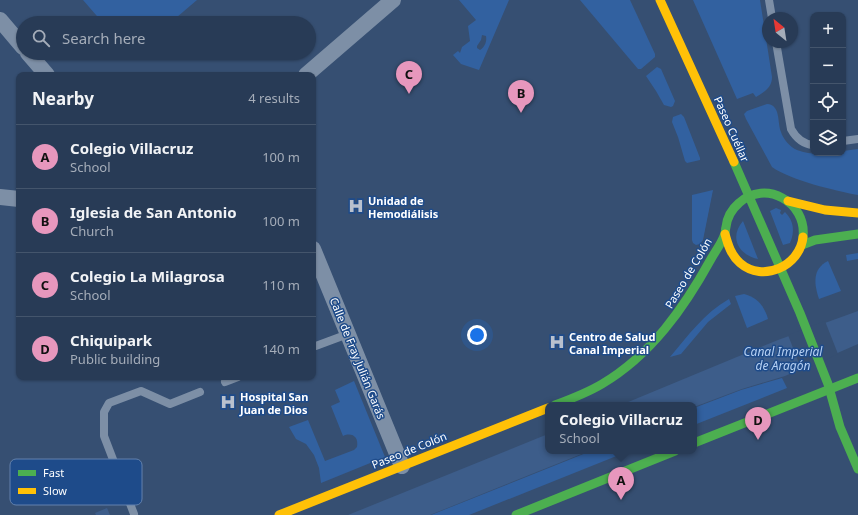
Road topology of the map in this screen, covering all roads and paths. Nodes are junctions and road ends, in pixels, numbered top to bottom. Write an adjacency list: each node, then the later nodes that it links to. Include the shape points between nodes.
1 (393, 0): 10 (street)
2 (660, 0): 15 (main road, Paseo Cuéllar)
3 (769, 0): 4 (lane)
4 (771, 12)
5 (0, 20): 6 (street)
6 (16, 39)
7 (777, 48): 13 (lane, via 791,130 798,139)
8 (34, 60): 9 (street)
9 (44, 72)
10 (309, 72)
11 (858, 139): 12 (lane)
12 (846, 141)
13 (810, 144)
14 (0, 197): 16 (street)
15 (749, 197): 17 (main road, via 772,194); 19 (main road, Paseo de Colón, via 734,208 727,220); 23 (main road, Paseo Cuéllar)
16 (16, 199)
17 (788, 201): 18 (main road, via 825,210); 21 (main road, via 797,210 802,221)
18 (858, 213)
19 (725, 234): 23 (main road, via 731,254 740,264 760,272); 32 (main road, Paseo de Colón, via 688,300 656,339 619,373 585,393)
20 (858, 234): 21 (main road)
21 (802, 244): 23 (main road, via 796,256)
22 (316, 264): 24 (street, Calle de Fray Julián Garás)
23 (781, 269): 30 (main road, Paseo Cuéllar)
24 (319, 279): 25 (street, Calle de Fray Julián Garás)
25 (348, 334): 26 (lane); 37 (street, Calle de Fray Julián Garás)
26 (316, 346)
27 (858, 378): 30 (main road)
28 (230, 380): 29 (lane)
29 (225, 382)
30 (830, 389): 34 (main road); 38 (main road, Paseo Cuéllar, via 840,427)
31 (200, 392): 36 (lane, via 170,404 141,391 110,403 104,412 104,436)
32 (562, 402)
33 (545, 409): 37 (main road, Paseo de Colón)
34 (697, 442)
35 (668, 454): 40 (main road)
36 (113, 459)
37 (402, 466): 42 (main road, Paseo de Colón)
38 (858, 469)
39 (131, 505): 41 (lane)
40 (524, 513)
41 (134, 514)
42 (279, 515)

